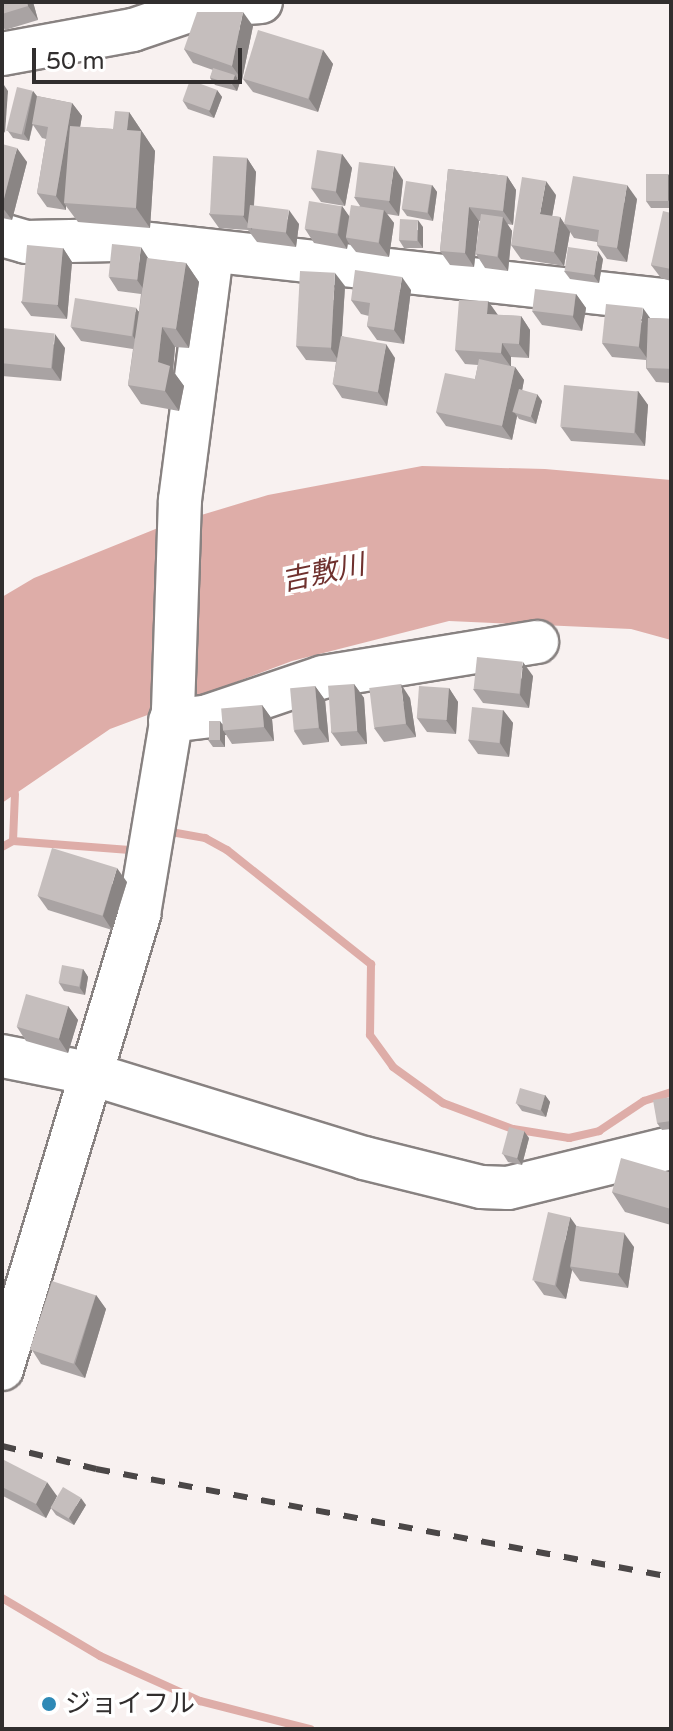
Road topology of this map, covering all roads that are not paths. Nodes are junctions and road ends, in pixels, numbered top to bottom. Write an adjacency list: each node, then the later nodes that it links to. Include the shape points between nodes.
1 (261, 2): 2 (street, via 203,6 133,30)
2 (2, 54)
3 (2, 235): 4 (street, via 26,242 115,240)
4 (212, 252): 5 (street); 7 (street, via 180,500)
5 (671, 301)
6 (537, 642): 7 (street, via 323,677 208,716)
7 (172, 716): 9 (street, via 139,914)
8 (2, 1056): 9 (street)
9 (88, 1073): 10 (street, via 364,1158 481,1187 508,1188); 11 (street)
10 (671, 1148)
11 (2, 1369)

